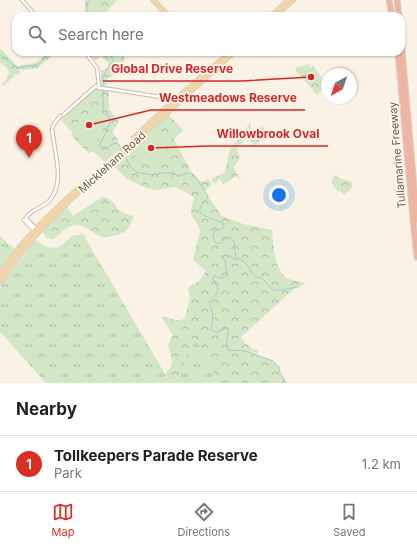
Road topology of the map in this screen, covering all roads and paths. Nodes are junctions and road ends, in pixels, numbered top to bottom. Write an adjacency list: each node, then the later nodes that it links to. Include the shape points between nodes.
1 (22, 0): 7 (street)
2 (153, 0): 8 (main road)
3 (289, 0): 9 (main road); 10 (main road)
4 (389, 0): 11 (highway)
5 (393, 0): 12 (highway)
6 (398, 0): 13 (highway)
7 (32, 12)
8 (165, 12)
9 (276, 12)
10 (278, 12)
11 (392, 12)
12 (393, 12)
13 (398, 12)
14 (88, 56): 20 (street, via 98,71)
15 (226, 56): 19 (main road, Mickleham Road)
16 (230, 56): 21 (main road, Mickleham Road)
17 (398, 56): 33 (highway, Tullamarine Freeway)
18 (403, 56): 28 (highway, Tullamarine Freeway)
19 (195, 82): 21 (main road); 22 (main road, Mickleham Road)
20 (98, 87): 23 (street); 30 (street, via 54,124 52,129 58,171 55,189 49,201)
21 (195, 87): 22 (main road); 23 (main road, Mickleham Road)
22 (185, 91): 23 (main road, Mickleham Road)
23 (174, 100): 24 (main road, Mickleham Road); 25 (main road, Mickleham Road)
24 (157, 116): 25 (main road); 26 (main road, Mickleham Road)
25 (158, 121): 26 (main road); 27 (main road, Mickleham Road)
26 (151, 122): 27 (main road, Mickleham Road)
27 (138, 136): 32 (main road, Mickleham Road)
28 (413, 171): 29 (highway); 31 (highway, Tullamarine Freeway)
29 (417, 192)
30 (25, 219): 32 (street); 32 (street)
31 (417, 220)
32 (38, 230): 34 (main road, Mickleham Road, via 16,252); 35 (main road, Mickleham Road)
33 (417, 257)
34 (0, 274)
35 (0, 283)

